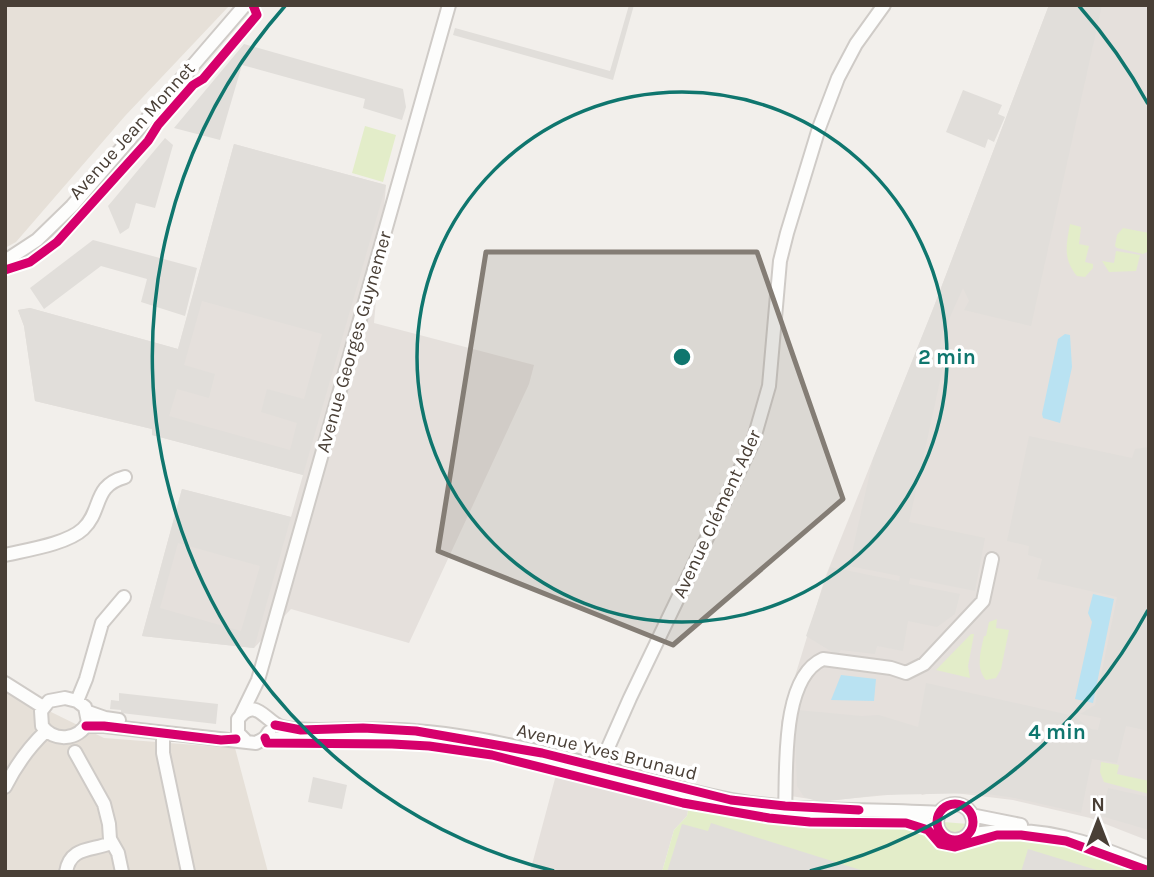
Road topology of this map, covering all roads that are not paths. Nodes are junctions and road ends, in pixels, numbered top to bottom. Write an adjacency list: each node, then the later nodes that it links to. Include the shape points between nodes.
1 (245, 5): 4 (street, Avenue Jean Monnet, via 72,206 37,240)
2 (449, 5): 9 (street, Avenue Georges Guynemer)
3 (884, 5): 22 (street, Avenue Clément Ader, via 838,78 787,233 780,261 769,386 753,442)
4 (5, 261)
5 (125, 477): 6 (street, via 107,484 80,532)
6 (8, 555)
7 (992, 559): 24 (street, via 982,601 924,664 906,673 824,659 806,670 788,719)
8 (124, 597): 11 (street, via 102,623)
9 (258, 680): 14 (street, Avenue Georges Guynemer); 15 (street, Avenue Georges Guynemer)
10 (5, 683): 12 (street)
11 (77, 701): 12 (street, via 54,699); 13 (street)
12 (43, 707): 17 (street, via 40,722)
13 (88, 712): 15 (street, via 200,730 221,731); 16 (street)
14 (266, 716): 15 (street, via 251,710); 19 (street, via 270,729); 22 (street, Avenue Yves Brunaud, via 283,728 416,731 530,750)
15 (239, 722): 20 (street)
16 (86, 726): 17 (street, via 80,733 64,737); 18 (street)
17 (46, 731): 23 (street, via 22,757)
18 (163, 733): 20 (street); 34 (street, via 163,753)
19 (265, 738): 20 (street, via 256,743); 22 (street, Avenue Yves Brunaud, via 414,740)
20 (245, 740)
21 (75, 751): 29 (street, via 104,804)
22 (597, 772): 24 (street, Avenue Yves Brunaud, via 718,806)
23 (5, 787)
24 (785, 811): 25 (street, Avenue Yves Brunaud); 27 (street, Avenue Yves Brunaud, via 906,819)
25 (939, 813): 26 (street, via 954,804); 27 (street)
26 (971, 815): 28 (street); 30 (street, via 1080,834)
27 (938, 828): 28 (street, via 952,839)
28 (968, 834): 31 (street, via 1058,835)
29 (111, 843): 32 (street, via 77,852); 33 (street)
30 (1149, 860)
31 (1149, 867)
32 (66, 872)
33 (122, 872)
34 (188, 872)

